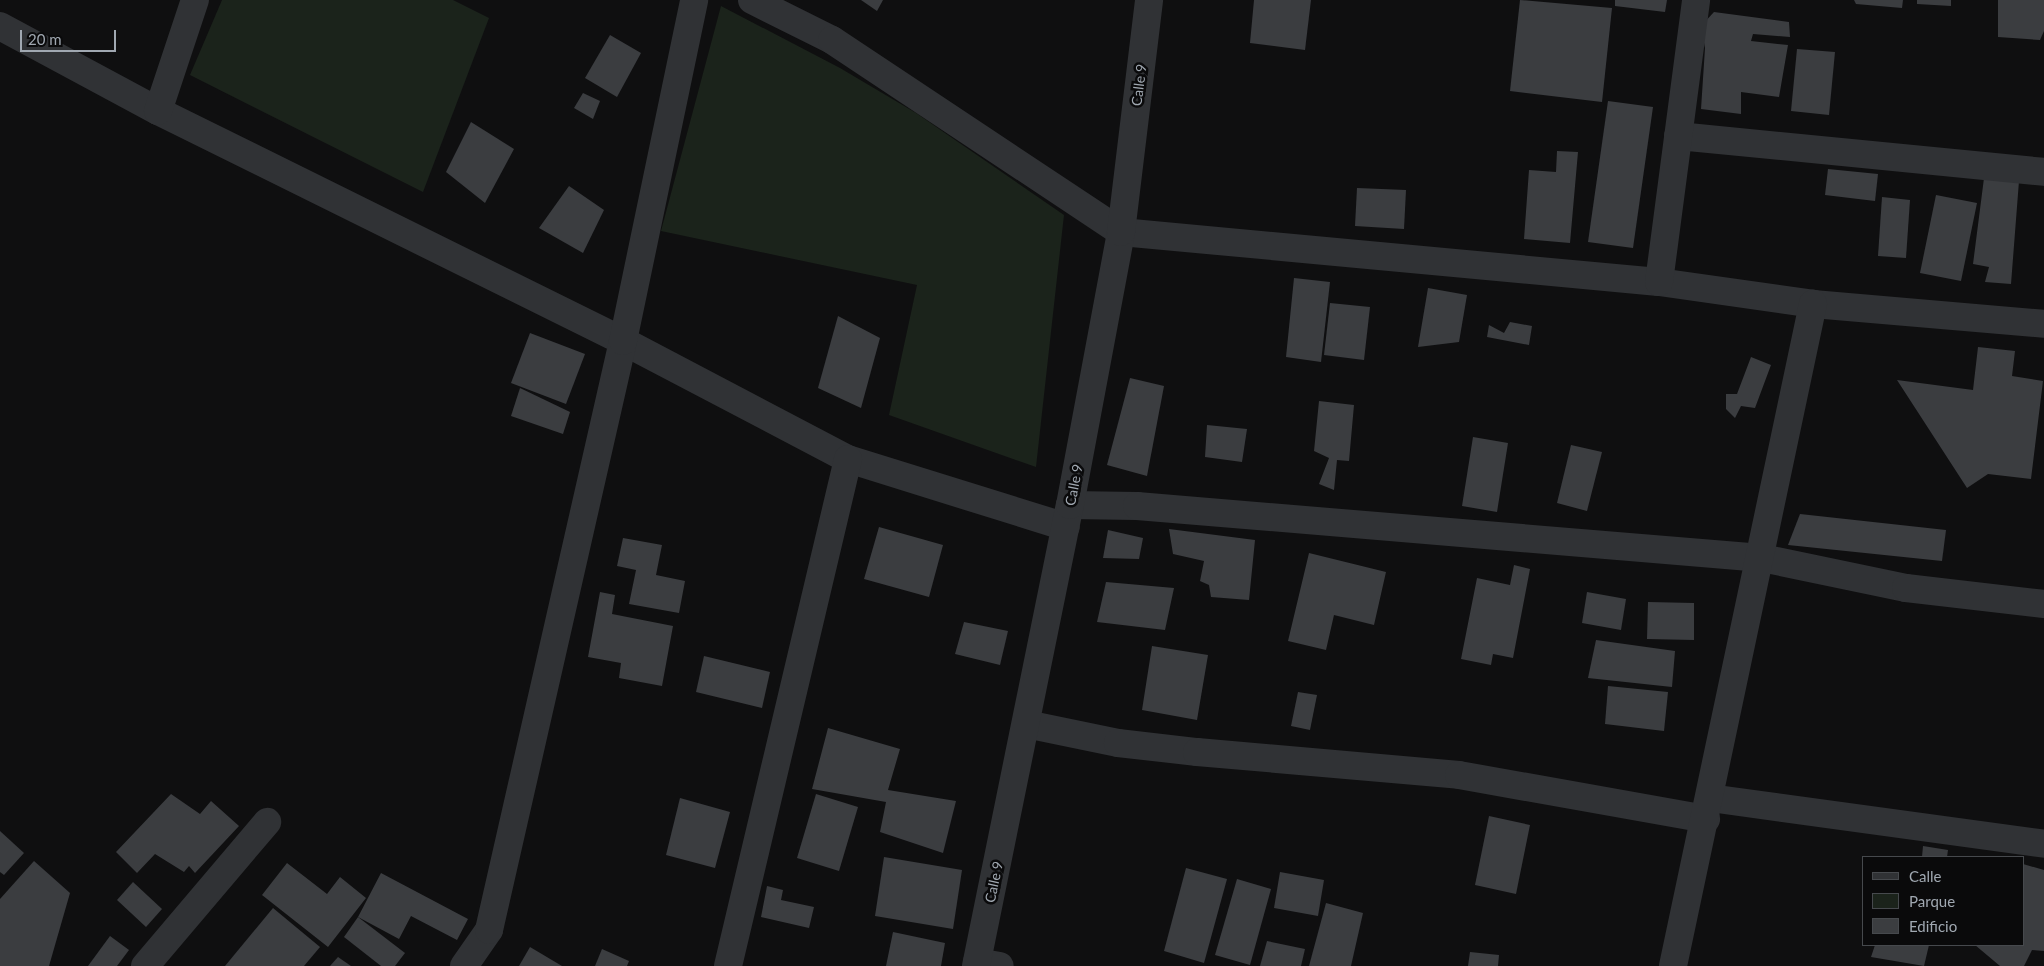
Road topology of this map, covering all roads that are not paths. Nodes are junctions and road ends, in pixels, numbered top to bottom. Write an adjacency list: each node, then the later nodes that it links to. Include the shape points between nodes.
1 (196, 0): 7 (street)
2 (694, 0): 14 (street)
3 (752, 0): 10 (street, via 832,40)
4 (1149, 0): 10 (street, Calle 9)
5 (1696, 0): 8 (street)
6 (0, 26): 7 (street)
7 (158, 111): 14 (street)
8 (1678, 136): 9 (street); 11 (street)
9 (2044, 172)
10 (1121, 232): 11 (street); 16 (street, Calle 9)
11 (1659, 282): 12 (street)
12 (1813, 304): 13 (street); 17 (street)
13 (2044, 324)
14 (623, 340): 15 (street); 25 (street, via 489,930)
15 (848, 459): 16 (street); 26 (street)
16 (1068, 516): 17 (street, via 1137,506); 19 (street, Calle 9)
17 (1762, 558): 18 (street, via 1906,588); 20 (street)
18 (2044, 604)
19 (1026, 724): 20 (street, via 1118,743 1459,775); 23 (street, Calle 9)
20 (1708, 808): 22 (street); 27 (street)
21 (267, 822): 24 (street)
22 (2044, 844)
23 (985, 965)
24 (145, 966)
25 (464, 966)
26 (728, 966)
27 (1673, 966)

